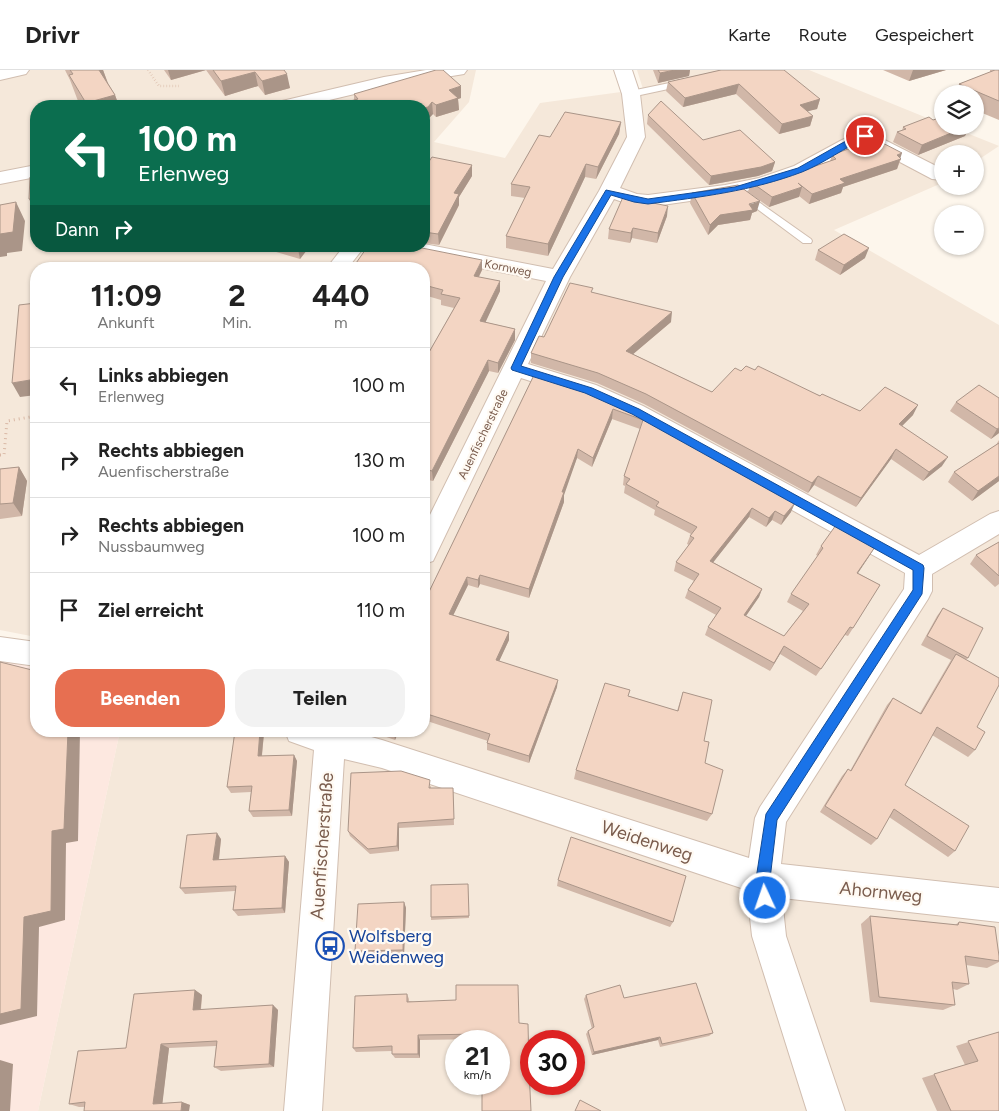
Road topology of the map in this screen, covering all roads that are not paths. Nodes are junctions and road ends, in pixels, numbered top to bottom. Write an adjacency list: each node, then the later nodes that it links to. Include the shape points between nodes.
1 (20, 70): 4 (street)
2 (458, 70): 7 (street)
3 (623, 70): 6 (street, Auenfischerstraße)
4 (0, 75)
5 (696, 80): 6 (lane)
6 (631, 94): 12 (street, Auenfischerstraße, via 636,137)
7 (304, 100)
8 (30, 172): 10 (street)
9 (934, 173): 11 (street, via 865,136 801,169)
10 (0, 178)
11 (736, 189): 12 (street, via 648,201 634,200); 13 (lane)
12 (609, 191): 17 (street, Auenfischerstraße)
13 (807, 241)
14 (350, 252): 16 (street)
15 (429, 252): 17 (street, Kornweg)
16 (342, 262)
17 (559, 277): 18 (street, Auenfischerstraße)
18 (516, 368): 20 (street, Auenfischerstraße); 21 (street, via 588,391 635,412)
19 (999, 521): 21 (street)
20 (430, 541)
21 (919, 568): 26 (street, via 918,591 770,818)
22 (0, 649): 23 (street)
23 (30, 653)
24 (321, 737): 28 (street, Auenfischerstraße)
25 (327, 737): 26 (street, Weidenweg)
26 (763, 879): 27 (street, Ahornweg); 29 (street, via 769,936)
27 (999, 905)
28 (303, 1111)
29 (826, 1111)

